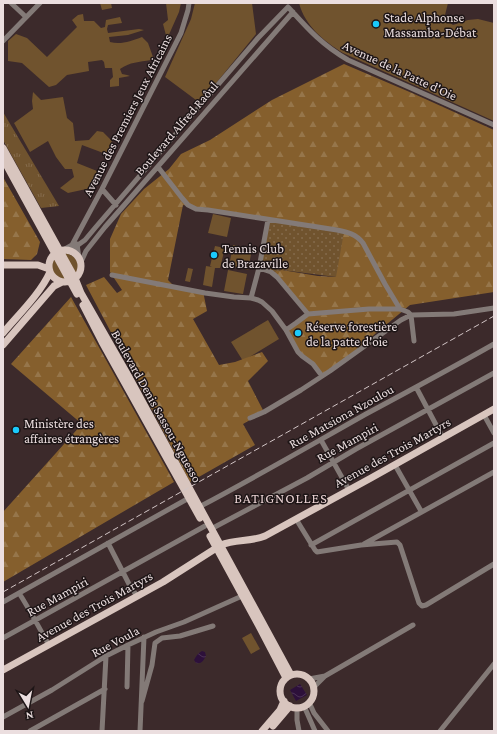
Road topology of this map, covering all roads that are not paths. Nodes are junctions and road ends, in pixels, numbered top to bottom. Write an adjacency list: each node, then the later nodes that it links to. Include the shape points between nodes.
1 (11, 3): 6 (street)
2 (40, 3): 6 (street)
3 (189, 3): 12 (street, Avenue des Premiers Jeux Africains, via 180,33)
4 (287, 8): 5 (street, Avenue de la Patte d'Oie); 13 (street, Boulevard Alfred Raôul, via 258,38)
5 (293, 12): 8 (street, Avenue de la Patte d'Oie, via 323,44 348,60); 11 (street, Boulevard Alfred Raôul)
6 (26, 17): 7 (street)
7 (3, 40)
8 (494, 125)
9 (3, 148): 17 (main road, Boulevard Denis Sassou-Nguesso)
10 (3, 159): 17 (main road, Boulevard Denis Sassou-Nguesso)
11 (158, 167): 14 (street, via 190,207); 19 (street, Boulevard Alfred Raôul, via 99,234)
12 (102, 189): 13 (street); 15 (street, Avenue des Premiers Jeux Africains)
13 (116, 204): 16 (street, Boulevard Alfred Raôul)
14 (268, 220): 22 (street); 29 (street, via 345,231 359,238)
15 (78, 235): 16 (street, Avenue des Premiers Jeux Africains); 17 (street, Avenue des Premiers Jeux Africains, via 72,245)
16 (77, 246): 17 (street, Boulevard Alfred Raôul); 19 (street, Avenue des Premiers Jeux Africains)
17 (63, 251): 18 (main road); 19 (main road, via 77,255); 25 (main road, Boulevard Denis Sassou-Nguesso)
18 (50, 259): 21 (main road); 23 (main road)
19 (80, 260): 25 (main road, via 80,271)
20 (3, 265): 21 (main road)
21 (38, 265): 23 (main road)
22 (259, 268): 27 (street); 30 (street, via 277,277)
23 (49, 271): 26 (main road); 33 (main road, via 46,282)
24 (112, 275): 27 (street, via 205,293)
25 (73, 280): 26 (main road); 53 (main road, Boulevard Denis Sassou-Nguesso, via 102,342); 54 (main road, Boulevard Denis Sassou-Nguesso)
26 (62, 282): 36 (main road, via 54,286)
27 (251, 298): 32 (street, via 267,306)
28 (494, 308): 31 (street, via 454,314)
29 (400, 309): 30 (street); 31 (street)
30 (308, 314): 32 (street)
31 (411, 315): 34 (street); 38 (street)
32 (286, 330): 38 (street, via 298,352 313,364)
33 (3, 333)
34 (414, 341)
35 (494, 344): 39 (street, Rue Matsiona Nzoulou)
36 (3, 345)
37 (494, 373): 41 (street, Rue Mampiri)
38 (322, 376): 43 (street)
39 (416, 387): 41 (street); 46 (street, Rue Matsiona Nzoulou)
40 (494, 409): 42 (main road, Avenue des Trois Martyrs)
41 (428, 410): 45 (street); 48 (street, Rue Mampiri)
42 (484, 415): 44 (street); 45 (main road, Avenue des Trois Martyrs)
43 (250, 418)
44 (494, 434)
45 (443, 438): 49 (main road, Avenue des Trois Martyrs)
46 (321, 440): 48 (street); 54 (street, Rue Matsiona Nzoulou)
47 (494, 443): 52 (street)
48 (334, 462): 51 (street); 57 (street, Rue Mampiri)
49 (395, 465): 51 (main road, Avenue des Trois Martyrs); 52 (street)
50 (494, 472): 55 (street)
51 (349, 490): 56 (main road, Avenue des Trois Martyrs)
52 (409, 490): 55 (street); 60 (street)
53 (189, 498): 57 (main road, Boulevard Denis Sassou-Nguesso); 59 (street)
54 (199, 507): 57 (main road, Boulevard Denis Sassou-Nguesso)
55 (421, 512): 61 (street)
56 (296, 519): 58 (main road, Avenue des Trois Martyrs, via 261,538); 60 (street)
57 (208, 528): 62 (main road, Boulevard Denis Sassou-Nguesso); 64 (street, Rue Mampiri)
58 (232, 542): 62 (main road, Avenue des Trois Martyrs); 62 (main road, via 223,541)
59 (108, 543): 64 (street); 65 (street)
60 (311, 545): 61 (street, via 317,552)
61 (361, 545): 63 (street, via 395,541 399,543 422,606)
62 (219, 546): 66 (main road, Avenue des Trois Martyrs); 67 (main road, Boulevard Denis Sassou-Nguesso); 80 (main road, Boulevard Denis Sassou-Nguesso)
63 (494, 564)
64 (123, 572): 66 (street); 69 (street, Rue Mampiri)
65 (19, 593): 68 (street); 69 (street)
66 (137, 596): 74 (main road, Avenue des Trois Martyrs)
67 (242, 596): 72 (street, Rue Voula); 80 (main road, Boulevard Denis Sassou-Nguesso)
68 (3, 602)
69 (35, 621): 73 (street, Rue Mampiri); 74 (street)
70 (413, 625): 79 (street)
71 (213, 626): 85 (street, via 180,636 162,638 155,643)
72 (144, 637): 75 (street, Rue Voula); 85 (street)
73 (3, 638)
74 (49, 645): 78 (main road, Avenue des Trois Martyrs)
75 (128, 645): 76 (street, Rue Voula); 82 (street)
76 (106, 656): 84 (street); 87 (street, Rue Voula)
77 (494, 664): 96 (street)
78 (3, 670)
79 (325, 676): 81 (street); 83 (street)
80 (288, 677): 81 (main road, via 297,674); 86 (main road, via 280,688 281,695)
81 (309, 679): 83 (main road)
82 (126, 687)
83 (314, 688): 86 (main road, via 313,697)
84 (105, 689): 89 (street); 90 (street)
85 (142, 701): 91 (street)
86 (297, 704): 88 (street); 92 (main road, via 280,710); 93 (main road); 94 (street); 95 (street, via 314,713)
87 (3, 717)
88 (314, 729): 95 (street)
89 (30, 731)
90 (102, 731)
91 (140, 731)
92 (262, 731)
93 (268, 731)
94 (299, 731)
95 (328, 731)
96 (440, 731)

